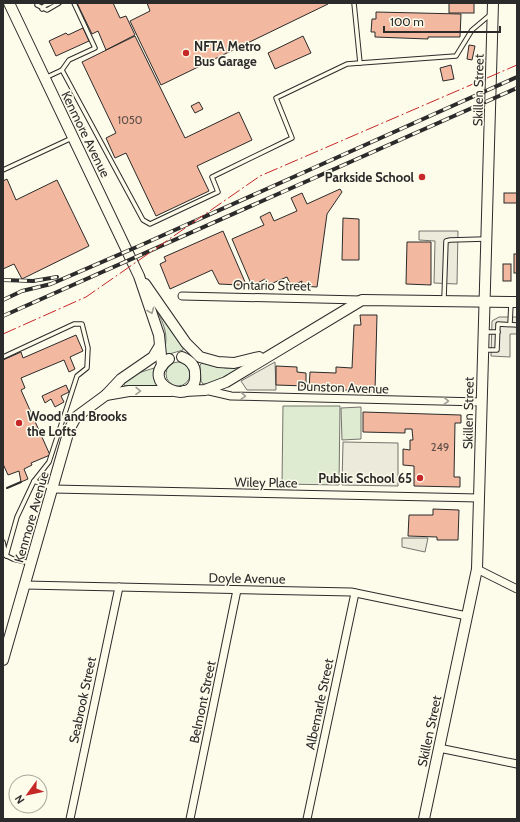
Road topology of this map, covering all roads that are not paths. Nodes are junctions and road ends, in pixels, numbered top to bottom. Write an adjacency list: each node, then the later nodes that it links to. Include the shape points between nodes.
1 (9, 3): 11 (street, Kenmore Avenue)
2 (50, 3): 8 (lane)
3 (59, 3): 8 (lane, via 46,10)
4 (74, 3): 10 (lane, via 95,48 70,60)
5 (354, 3): 9 (lane)
6 (37, 5): 8 (lane)
7 (493, 8): 9 (lane, via 472,30 456,56); 14 (street, Skillen Street)
8 (42, 9)
9 (360, 63): 10 (lane, via 347,64 276,98 292,138 212,177 218,192 150,224 143,220)
10 (62, 70): 11 (lane)
11 (45, 78): 12 (street, Kenmore Avenue)
12 (73, 138): 13 (lane); 15 (street, Kenmore Avenue)
13 (3, 170)
14 (486, 239): 18 (lane, via 446,241); 19 (street, Skillen Street)
15 (139, 276): 28 (street, Kenmore Avenue, via 187,344); 29 (street, Kenmore Avenue, one-way to 29, via 158,329)
16 (182, 296): 17 (street, Ontario Street)
17 (362, 300): 18 (street, Ontario Street); 25 (street)
18 (444, 300): 19 (street, Ontario Street)
19 (484, 302): 20 (street, Ontario Street); 23 (street, Skillen Street)
20 (514, 302): 21 (lane)
21 (510, 324): 22 (lane); 24 (lane, via 498,324)
22 (517, 325)
23 (483, 332): 24 (lane); 26 (street, Skillen Street)
24 (498, 332): 26 (lane, via 497,350)
25 (285, 346): 28 (street, via 249,361 234,364); 30 (street, via 226,382)
26 (482, 350): 34 (street, Skillen Street)
27 (3, 357): 35 (lane, via 74,324 82,324 88,348 87,368 77,376 49,462)
28 (191, 357): 29 (street); 32 (street, via 195,380)
29 (159, 360): 31 (street, via 160,378); 33 (street, Kenmore Avenue, via 121,378)
30 (205, 390): 32 (street); 34 (street, Dunston Avenue, one-way to 34, via 231,396)
31 (170, 391): 32 (street); 33 (street, one-way to 31)
32 (184, 391)
33 (106, 394): 36 (street, Kenmore Avenue, via 76,417 69,430)
34 (481, 402): 37 (street, Skillen Street)
35 (34, 481): 36 (lane); 39 (lane, via 17,517)
36 (53, 489): 37 (street, Wiley Place); 40 (street, Kenmore Avenue)
37 (479, 498): 41 (street, Skillen Street)
38 (3, 542): 39 (lane)
39 (5, 555): 40 (lane)
40 (31, 563): 42 (street, Kenmore Avenue)
41 (477, 569): 44 (street); 47 (street, Skillen Street)
42 (25, 585): 43 (street, Doyle Avenue); 48 (street, Kenmore Avenue)
43 (120, 587): 45 (street, Doyle Avenue); 51 (street, Seabrook Street)
44 (517, 589)
45 (237, 590): 46 (street, Doyle Avenue); 52 (street, Belmont Street)
46 (355, 593): 47 (street, Doyle Avenue); 53 (street, Albemarle Street)
47 (467, 616): 49 (street, Skillen Street)
48 (3, 660)
49 (439, 748): 50 (street); 54 (street, Skillen Street)
50 (517, 764)
51 (70, 819)
52 (190, 819)
53 (307, 819)
54 (424, 819)

